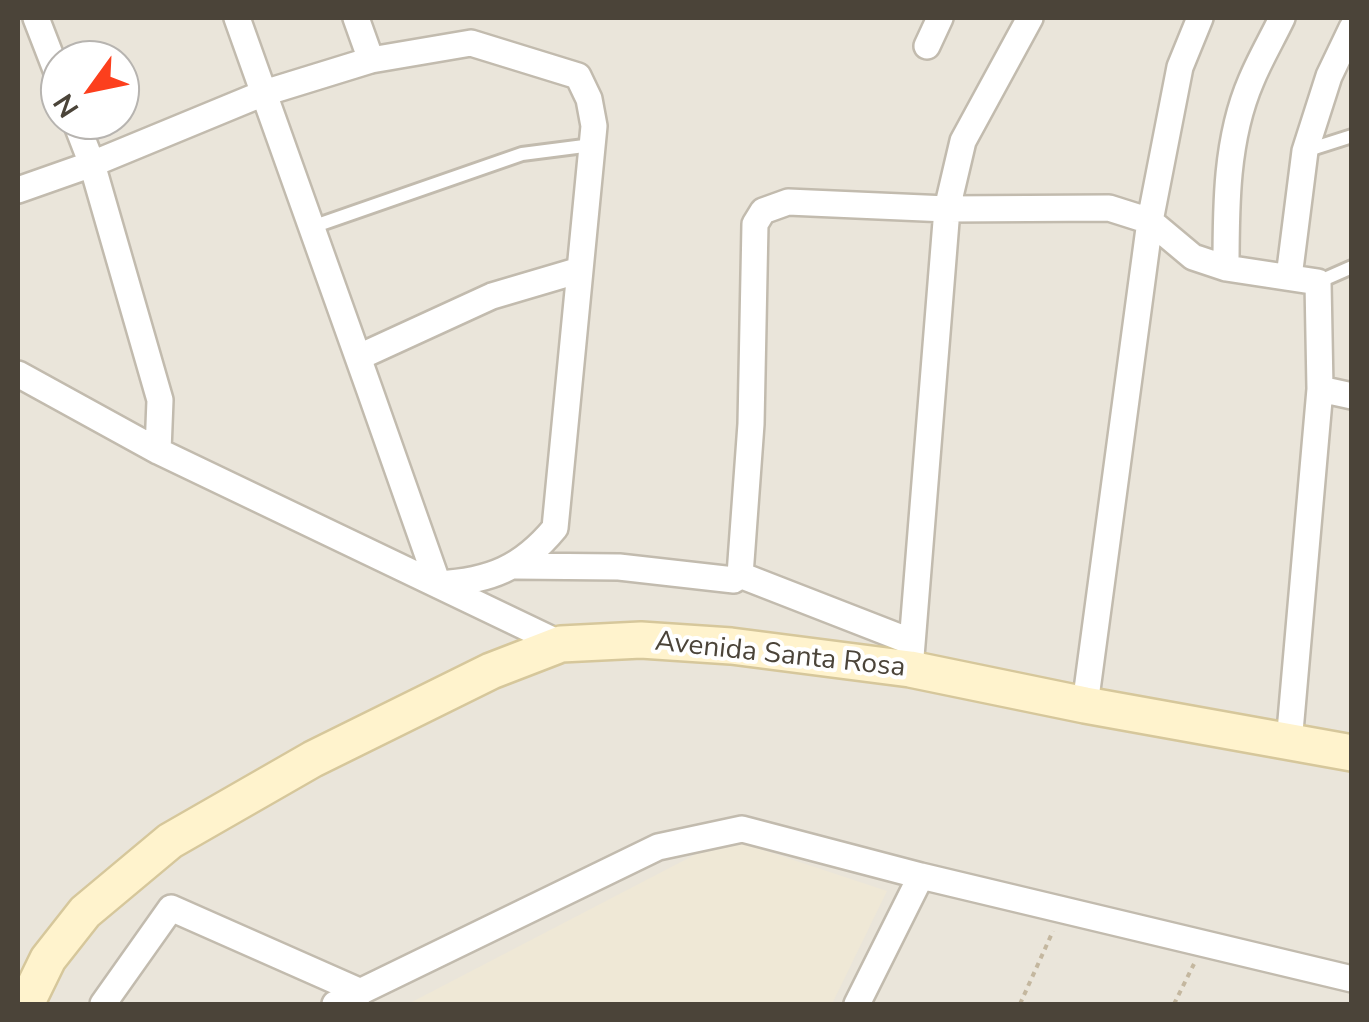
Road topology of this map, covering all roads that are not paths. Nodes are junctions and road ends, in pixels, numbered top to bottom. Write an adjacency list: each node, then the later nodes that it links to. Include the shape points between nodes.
1 (237, 18): 10 (street)
2 (356, 18): 9 (street)
3 (940, 18): 8 (street)
4 (1030, 18): 17 (street, via 963,141)
5 (1200, 18): 18 (street, via 1180,66)
6 (1282, 18): 21 (street, via 1250,83 1237,128 1226,196)
7 (1352, 28): 14 (street)
8 (927, 46)
9 (371, 60): 10 (street); 13 (street, via 471,43 578,76 589,99)
10 (264, 93): 15 (street); 19 (street)
11 (1352, 136): 14 (lane)
12 (83, 140): 15 (street)
13 (592, 145): 19 (lane, via 522,154); 22 (street)
14 (1306, 150): 23 (street)
15 (92, 164): 16 (street); 29 (street, via 160,400)
16 (18, 190)
17 (947, 209): 18 (street, via 1109,208); 31 (street, via 788,202 757,217); 34 (street)
18 (1150, 221): 21 (street, via 1194,257); 35 (street)
19 (312, 227): 25 (street)
20 (1352, 267): 24 (lane)
21 (1226, 268): 23 (street)
22 (580, 270): 25 (street, via 492,296); 30 (street, via 555,528)
23 (1289, 278): 24 (street)
24 (1318, 282): 27 (street)
25 (358, 357): 32 (street)
26 (18, 374): 29 (street)
27 (1320, 389): 28 (street); 36 (street)
28 (1352, 396)
29 (158, 451): 32 (street)
30 (515, 566): 31 (street, via 618,567 734,580); 32 (street)
31 (740, 575): 34 (street)
32 (438, 584): 33 (street)
33 (561, 644): 34 (main road, Avenida Santa Rosa, via 641,640); 41 (main road, Avenida Santa Rosa, via 313,759 170,841 85,912 48,959)
34 (911, 656): 35 (main road, Avenida Santa Rosa)
35 (1084, 705): 36 (main road, Avenida Santa Rosa)
36 (1289, 743): 37 (main road, Avenida Santa Rosa)
37 (1352, 753)
38 (920, 876): 39 (street); 40 (street, via 742,829 658,848); 44 (street)
39 (1352, 979)
40 (361, 992): 42 (street, via 171,908); 43 (street)
41 (26, 1004)
42 (104, 1004)
43 (335, 1004)
44 (857, 1004)

